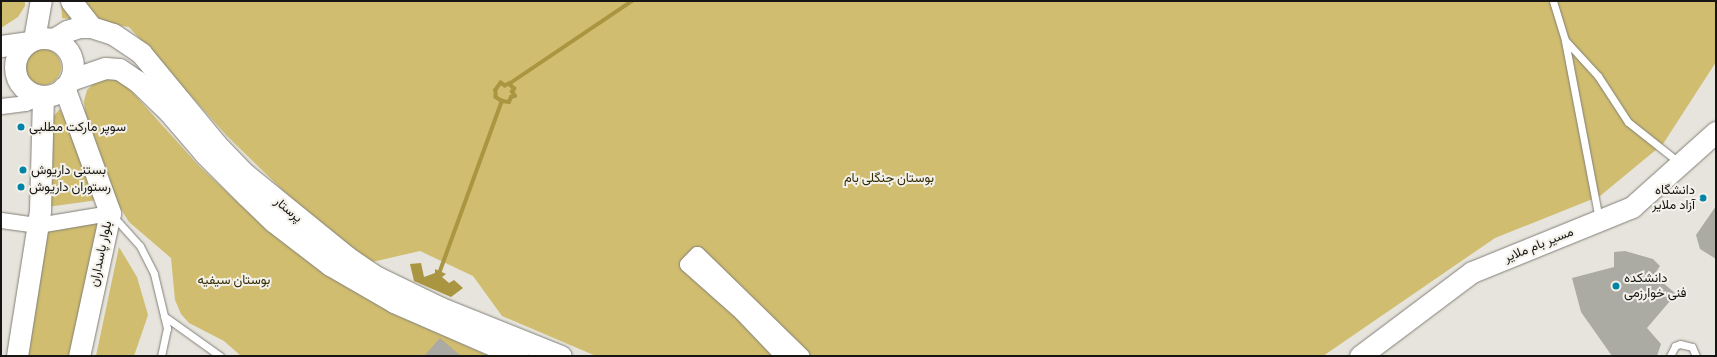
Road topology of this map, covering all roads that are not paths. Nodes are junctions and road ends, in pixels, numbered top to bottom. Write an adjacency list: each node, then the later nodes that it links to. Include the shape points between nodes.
1 (42, 1): 5 (main road)
2 (71, 1): 4 (main road)
3 (1552, 1): 6 (lane)
4 (91, 28): 5 (main road, پرستار, via 67,31); 24 (main road, پرستار, via 113,34 141,53 216,144 245,174 347,257 377,277 440,308)
5 (42, 40): 7 (main road); 9 (main road, via 66,48 71,55 73,64); 10 (main road, via 20,48 14,67 16,76)
6 (1565, 40): 13 (lane, via 1598,76 1628,122); 16 (lane)
7 (1, 46)
8 (1, 80): 10 (main road)
9 (67, 84): 10 (main road, via 58,92); 14 (main road, بلوار پاسداران); 23 (main road, پرستار, via 105,68 119,69 137,81 169,112 205,154 274,222 330,265 394,302)
10 (35, 93): 11 (street, via 24,103); 17 (main road)
11 (1, 106)
12 (1716, 132): 13 (main road, مسیر بام ملایر)
13 (1682, 164): 16 (main road, مسیر بام ملایر, via 1632,207)
14 (110, 213): 17 (street); 18 (lane, via 140,246 154,274); 20 (main road, بلوار پاسداران)
15 (1, 220): 17 (street)
16 (1600, 220): 27 (main road, مسیر بام ملایر, via 1472,272)
17 (38, 225): 19 (main road)
18 (164, 316): 21 (lane, via 167,328); 22 (lane)
19 (17, 356)
20 (79, 356)
21 (161, 356)
22 (220, 356)
23 (518, 356)
24 (562, 356)
25 (783, 356): 26 (street, via 741,312 687,264 697,254)
26 (802, 356)
27 (1360, 356)
28 (1670, 356): 29 (lane, via 1675,346 1680,344 1692,347)
29 (1696, 356)

